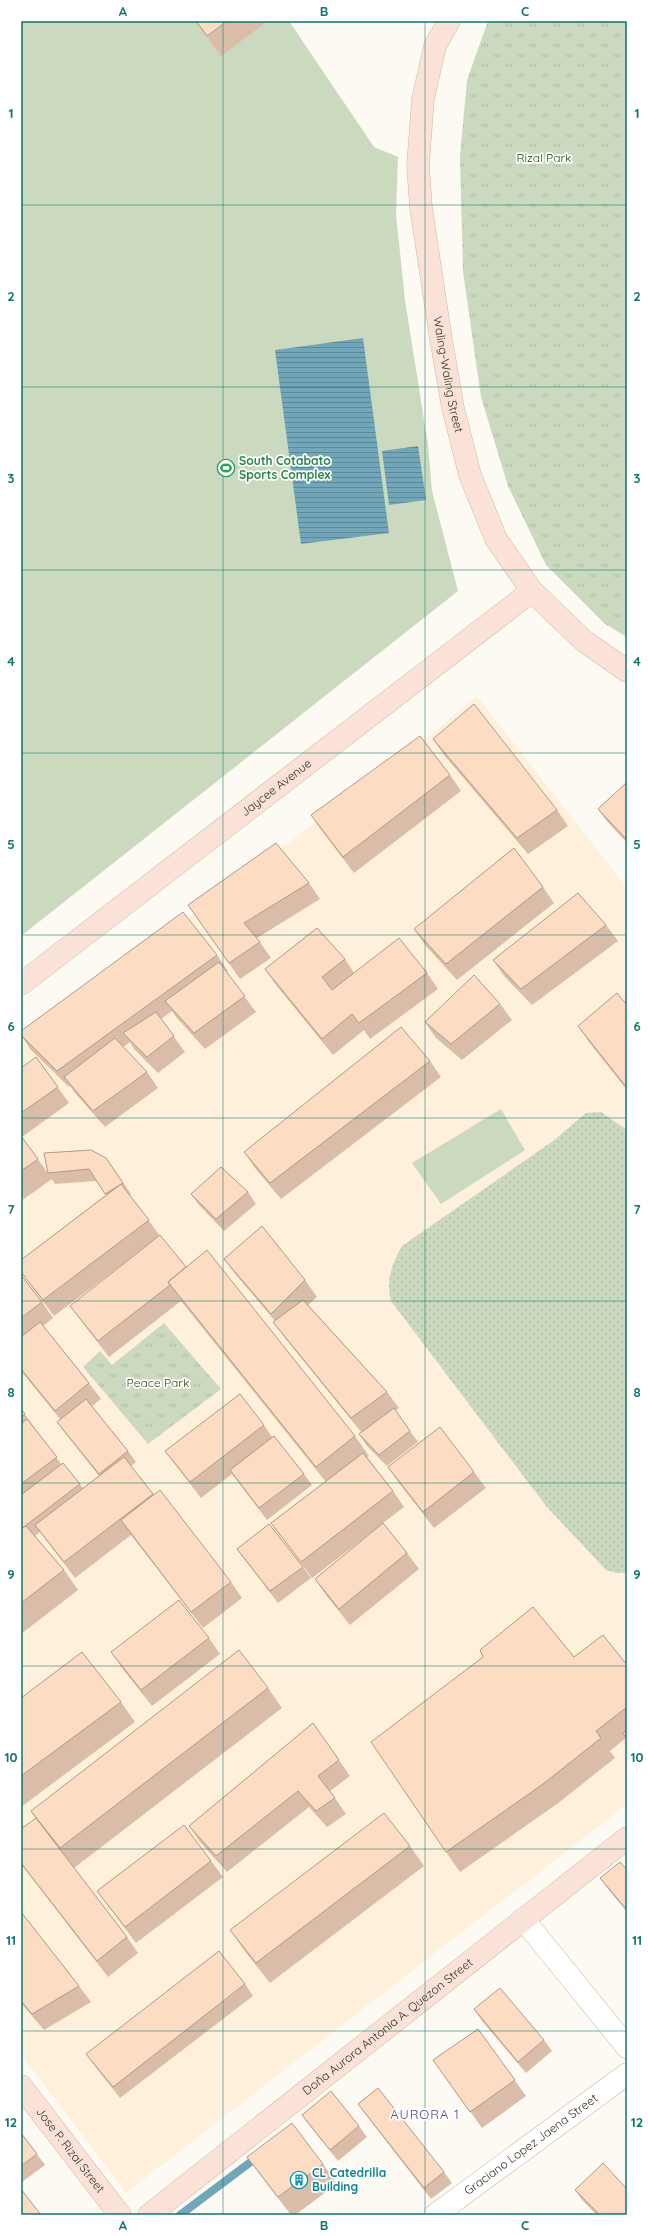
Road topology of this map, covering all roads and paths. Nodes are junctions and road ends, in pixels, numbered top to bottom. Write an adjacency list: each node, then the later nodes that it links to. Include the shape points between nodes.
1 (449, 21): 2 (street, Waling-Waling Street, via 435,46 423,99 418,165 421,208 453,408 470,475 496,539)
2 (532, 591): 3 (street, Waling-Waling Street, via 584,641); 4 (street, Jaycee Avenue)
3 (627, 671)
4 (21, 984)
5 (627, 1838): 6 (street, Doña Aurora Antonia A. Quezon Street)
6 (523, 1919): 7 (street); 11 (street, Doña Aurora Antonia A. Quezon Street)
7 (627, 2047)
8 (627, 2074): 12 (street, Graciano Lopez Jaena Street)
9 (21, 2086): 10 (street, Jose P. Rizal Street)
10 (120, 2215)
11 (149, 2215)
12 (435, 2215)

